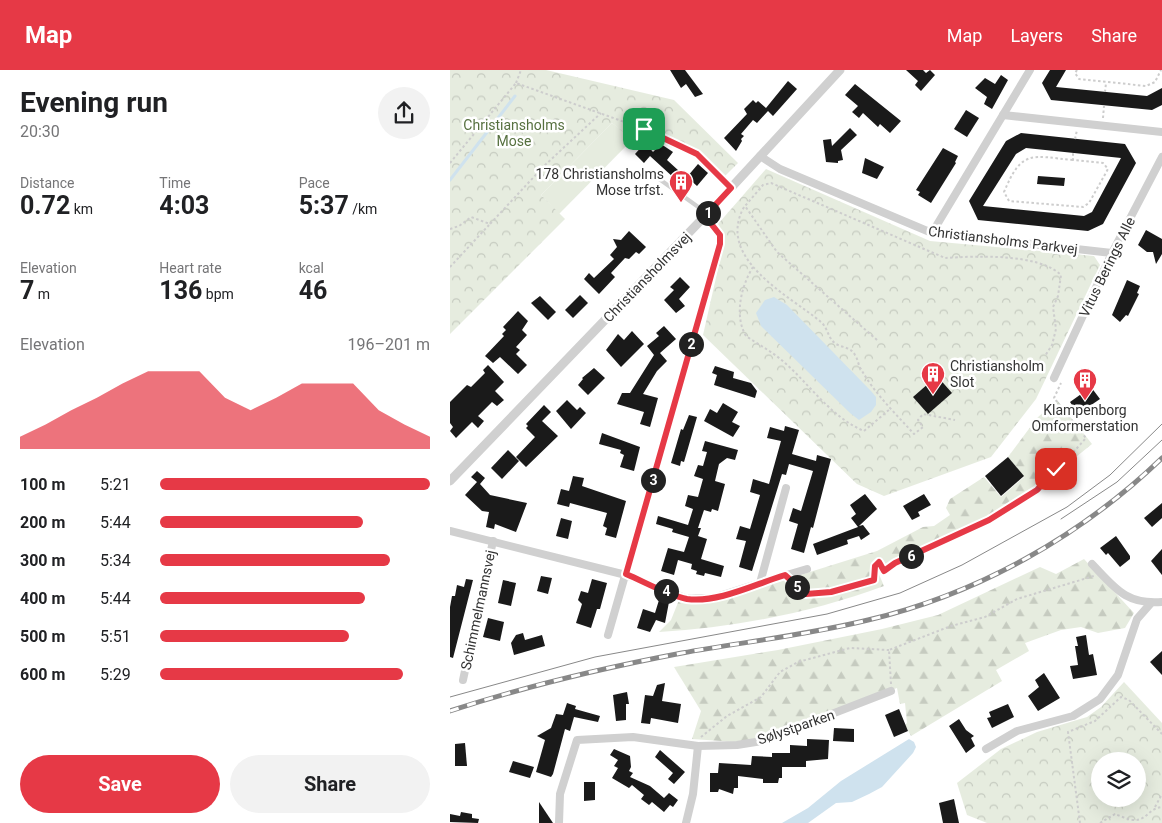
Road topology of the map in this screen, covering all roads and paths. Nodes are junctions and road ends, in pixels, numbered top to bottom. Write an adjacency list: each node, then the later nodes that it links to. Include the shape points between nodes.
1 (521, 70): 6 (path)
2 (840, 70): 15 (street, Christiansholmsvej)
3 (1030, 70): 11 (street)
4 (1077, 70): 7 (path, via 1075,73 1079,79)
5 (1161, 70): 7 (path, via 1154,82 1146,86)
6 (516, 83): 10 (path); 18 (path)
7 (1106, 83): 8 (path)
8 (1105, 92)
9 (1104, 106): 12 (path)
10 (600, 114): 20 (path, via 644,129 697,154); 23 (path, via 544,166)
11 (1003, 115): 12 (street); 25 (street)
12 (1102, 125): 13 (street)
13 (1162, 132)
14 (1074, 153): 17 (path)
15 (760, 156): 20 (street, Christiansholmsvej); 25 (street, Christiansholms Parkvej, via 780,169)
16 (1162, 156): 26 (street, Vitus Berings Alle)
17 (1073, 160): 17 (path, via 1103,163 1108,169 1089,203 1083,207 1009,201 1004,192 1022,160 1032,156)
18 (450, 164)
19 (655, 176): 22 (lane)
20 (731, 188): 22 (street, Christiansholmsvej)
21 (744, 206): 28 (path, via 738,236 742,251); 29 (path, via 777,252); 30 (path, via 763,185 771,183 945,258 966,256 1024,260 1054,268 1061,275 1053,307 1056,330)
22 (707, 215): 34 (street, Christiansholmsvej); 41 (street, via 720,235 720,244)
23 (490, 224): 24 (path, via 471,216); 27 (path)
24 (450, 229)
25 (932, 234): 26 (street, Christiansholms Parkvej)
26 (1112, 253): 31 (street, Vitus Berings Alle)
27 (450, 267)
28 (753, 267): 32 (path, via 772,287 821,322 836,344 848,348 855,355 860,369); 32 (path, via 744,280 740,311 746,336 784,363 853,426 864,431)
29 (877, 340)
30 (1045, 356)
31 (1056, 374): 42 (path, via 1064,379 1054,398 1086,438 1037,490 989,520 884,571 879,562 875,566 874,580 831,592 806,594)
32 (891, 408): 33 (path, via 914,434 923,427 918,420 924,414)
33 (955, 420)
34 (450, 481)
35 (786, 488): 43 (street)
36 (450, 531): 37 (street, Schimmelmannsvej)
37 (493, 541): 41 (street, Schimmelmannsvej); 48 (street, Schimmelmannsvej)
38 (1092, 564): 40 (street)
39 (808, 569): 42 (street, Schimmelmannsvej)
40 (1101, 573): 45 (street, via 1120,593 1133,601); 47 (path, via 1017,599 985,617 951,626)
41 (626, 574): 43 (street, Schimmelmannsvej, via 697,600); 46 (street)
42 (785, 575): 43 (street, Schimmelmannsvej)
43 (760, 583)
44 (1162, 602): 45 (street)
45 (1151, 603): 52 (street, via 1136,619 1118,674 1100,699 1073,716 1017,731)
46 (608, 635)
47 (889, 650): 49 (path); 51 (path, via 850,648 798,662 780,672 761,698 727,716 703,734)
48 (463, 680)
49 (892, 691): 51 (street, Sølystparken, via 762,741)
50 (1162, 734): 58 (path, via 1129,700 1121,697 1095,721 1068,732)
51 (698, 746): 56 (street, Sølystparken, via 633,737 577,740 560,794); 57 (street)
52 (986, 750)
53 (1162, 794): 54 (path)
54 (1155, 807): 55 (path); 59 (path, via 1137,821 1114,814)
55 (1162, 807)
56 (559, 823)
57 (686, 823)
58 (1080, 823)
59 (1100, 823)

